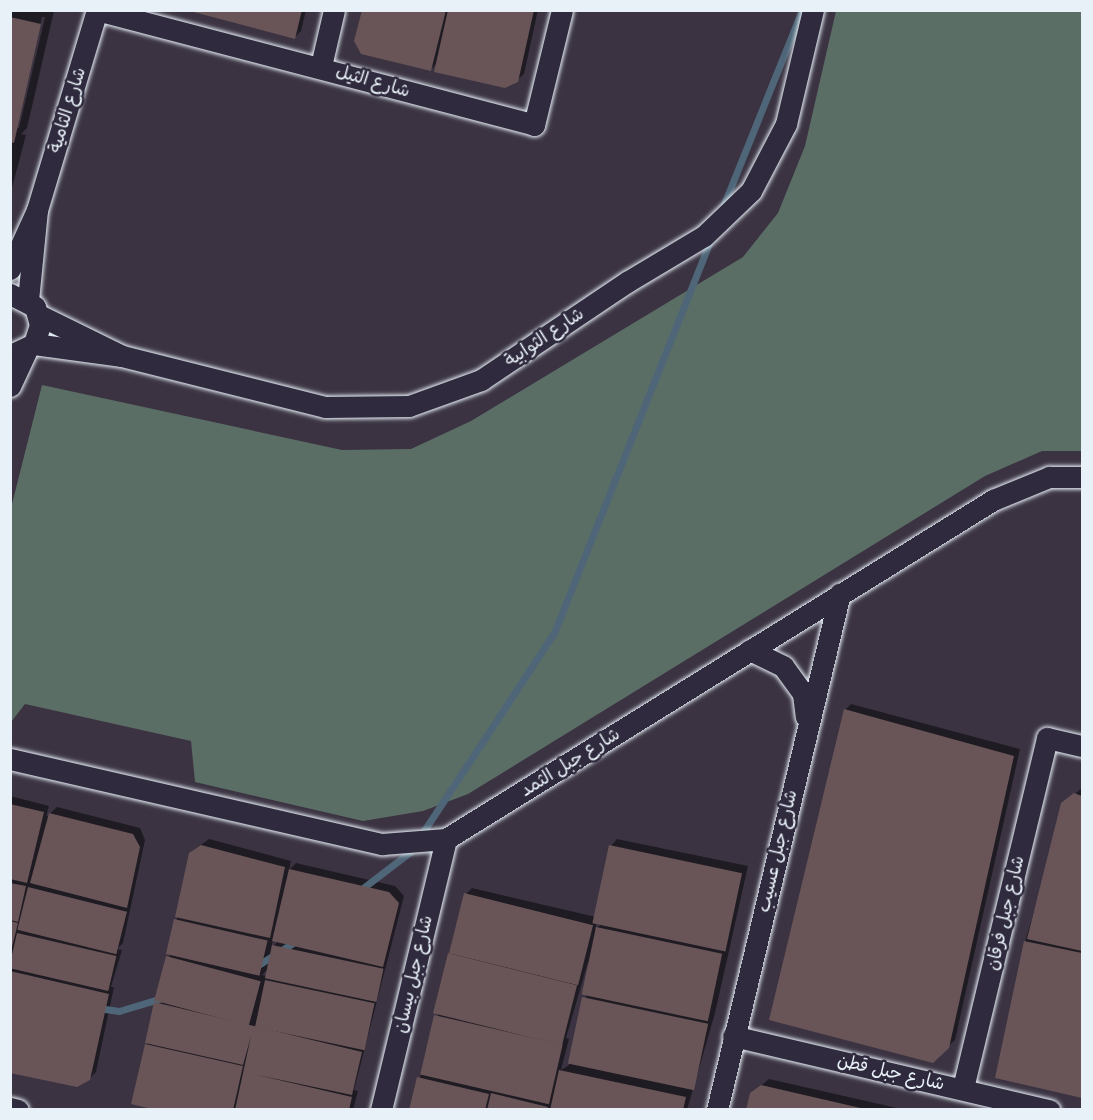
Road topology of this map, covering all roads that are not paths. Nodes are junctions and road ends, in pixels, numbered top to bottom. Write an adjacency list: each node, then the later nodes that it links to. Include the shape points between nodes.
1 (97, 10): 5 (street, شارع الثيل); 6 (street, شارع الثامية)
2 (334, 10): 5 (street)
3 (562, 10): 5 (street, شارع الثيل, via 534,125)
4 (813, 10): 10 (street, شارع الثوابية, via 786,124 751,191 704,236 627,282 481,380 409,406 325,407)
5 (321, 66)
6 (37, 210): 7 (street); 8 (street)
7 (10, 269)
8 (26, 303): 9 (street, via 39,335); 10 (street)
9 (24, 350): 10 (street); 11 (street)
10 (122, 356)
11 (10, 386)
12 (1083, 477): 13 (street, شارع جبل الثمد, via 1049,477 993,500)
13 (840, 593): 14 (street, شارع جبل الثمد); 15 (street, شارع جبل عسيب)
14 (750, 650): 15 (street, via 783,666 804,694); 18 (street, شارع جبل الثمد)
15 (807, 723): 19 (street, شارع جبل عسيب)
16 (1083, 746): 20 (street, شارع جبل فرقان, via 1047,738)
17 (10, 759): 18 (street, شارع جبل الثمد, via 382,844)
18 (446, 839): 23 (street, شارع جبل بيسان)
19 (733, 1036): 20 (street, شارع جبل قطن); 24 (street, شارع جبل عسيب)
20 (963, 1088): 25 (street, شارع جبل قطن)
21 (10, 1108): 22 (street)
22 (18, 1110)
23 (381, 1110)
24 (717, 1110)
25 (1049, 1110)

